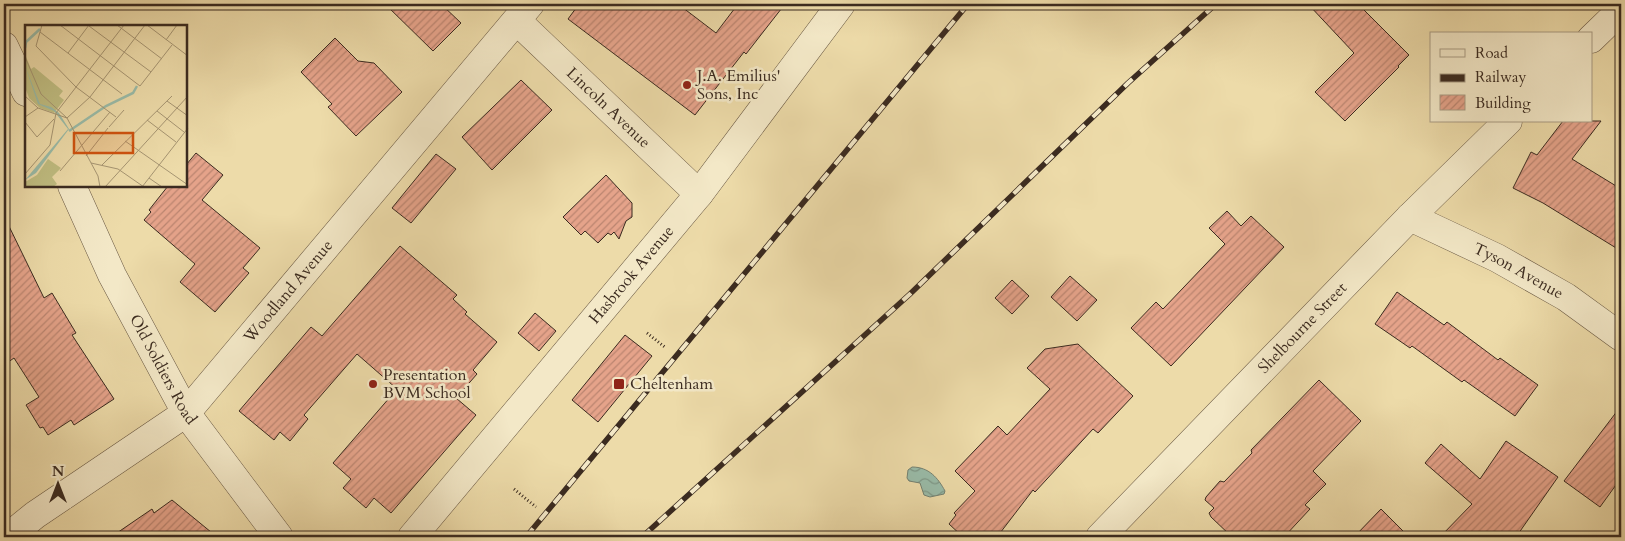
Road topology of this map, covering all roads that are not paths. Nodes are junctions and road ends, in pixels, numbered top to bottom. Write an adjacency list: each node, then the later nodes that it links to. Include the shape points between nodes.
1 (841, 4): 9 (street, Hasbrook Avenue)
2 (1621, 10): 4 (street)
3 (524, 12): 9 (street, Lincoln Avenue); 12 (street, Woodland Avenue)
4 (1592, 38)
5 (4, 46): 6 (street)
6 (25, 90)
7 (1507, 122): 10 (street, Shelbourne Street)
8 (73, 188): 12 (street, Old Soldiers Road, via 112,275)
9 (699, 194): 15 (street, Hasbrook Avenue)
10 (1410, 217): 11 (street, Tyson Avenue, via 1497,258 1566,297); 16 (street, Shelbourne Street)
11 (1621, 337)
12 (186, 414): 13 (street, Woodland Avenue, via 35,515); 14 (street, Old Soldiers Road)
13 (8, 537)
14 (279, 537)
15 (412, 537)
16 (1100, 537)

